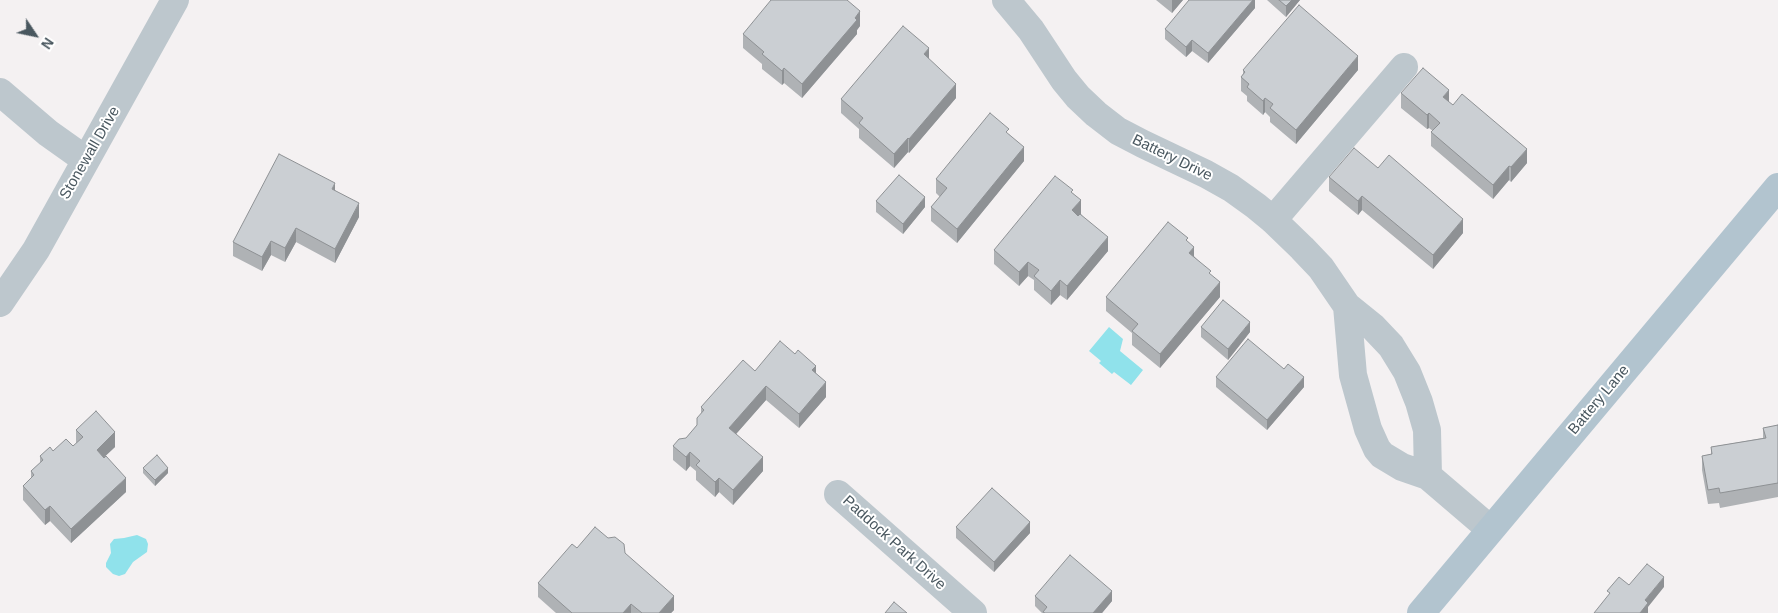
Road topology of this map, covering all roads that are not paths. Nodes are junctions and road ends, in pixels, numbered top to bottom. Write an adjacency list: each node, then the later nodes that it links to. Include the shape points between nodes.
1 (176, 0): 5 (street, Stonewall Drive)
2 (1006, 0): 7 (street, Battery Drive, via 1031,30 1064,80 1096,114 1118,131 1231,188)
3 (1404, 67): 7 (street)
4 (0, 92): 5 (street)
5 (86, 160): 8 (street, Stonewall Drive, via 36,250)
6 (1778, 187): 12 (main road, Battery Lane)
7 (1273, 220): 9 (street, Battery Drive, via 1321,268)
8 (0, 303)
9 (1347, 306): 10 (street, Battery Drive, via 1391,346 1407,372 1427,430); 10 (street, Battery Drive, via 1353,375 1372,440 1382,455 1402,467)
10 (1428, 476): 12 (street, Battery Drive)
11 (838, 494): 13 (street, Paddock Park Drive)
12 (1490, 528): 14 (main road, Battery Lane)
13 (972, 613)
14 (1421, 613)

